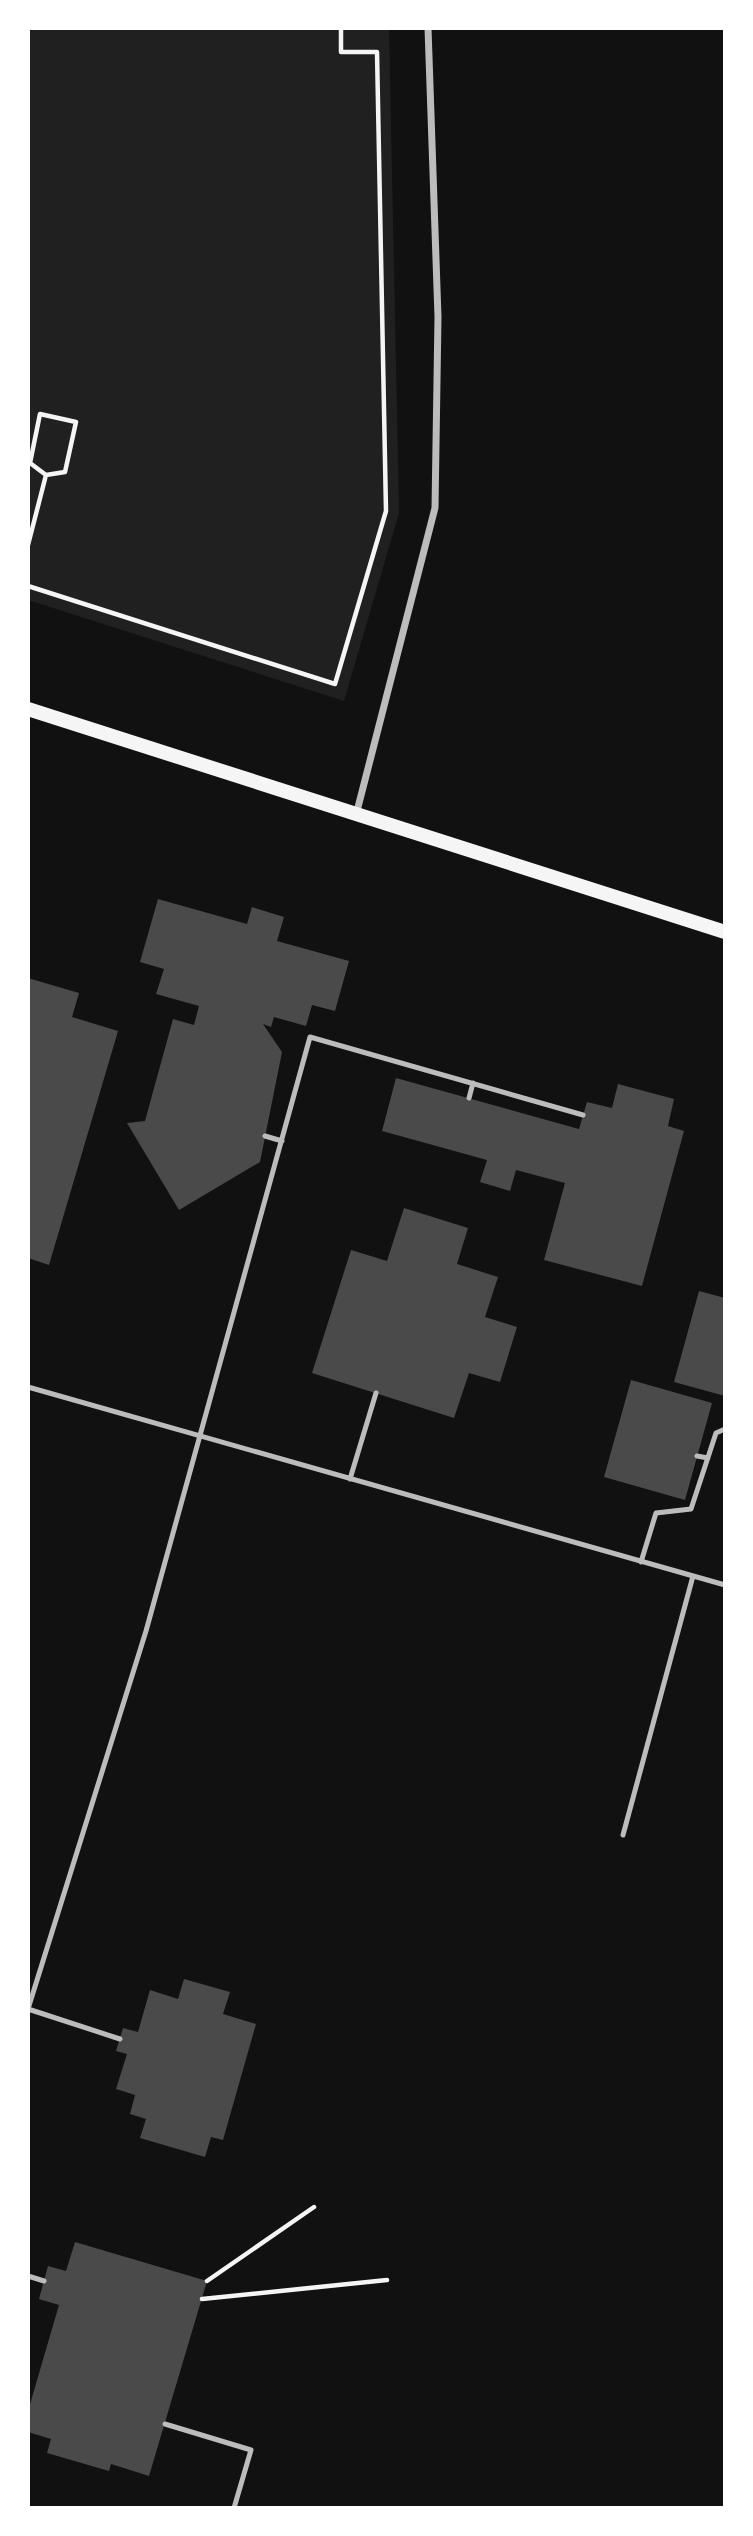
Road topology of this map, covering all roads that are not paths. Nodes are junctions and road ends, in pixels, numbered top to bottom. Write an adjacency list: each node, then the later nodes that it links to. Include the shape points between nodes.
1 (428, 28): 3 (street, via 438,317 435,508)
2 (28, 709): 3 (main road)
3 (355, 816): 4 (main road)
4 (725, 932)
5 (473, 1083): 6 (lane); 7 (lane); 9 (lane, via 310,1037)
6 (469, 1098)
7 (583, 1115)
8 (265, 1136): 9 (lane)
9 (282, 1141): 13 (lane)
10 (28, 1387): 13 (lane)
11 (376, 1394): 16 (lane)
12 (725, 1429): 15 (lane, via 716,1433)
13 (201, 1436): 16 (lane); 21 (lane, via 146,1632)
14 (697, 1456): 15 (lane)
15 (708, 1458): 17 (lane, via 691,1509 656,1513)
16 (350, 1479): 17 (lane)
17 (641, 1562): 18 (lane)
18 (692, 1576): 19 (lane); 20 (lane)
19 (725, 1585)
20 (623, 1835)
21 (28, 2009): 22 (lane)
22 (120, 2039)
23 (28, 2276): 24 (lane)
24 (44, 2281)
25 (165, 2424): 26 (lane)
26 (251, 2450): 27 (lane); 28 (lane)
27 (258, 2452)
28 (234, 2508)

